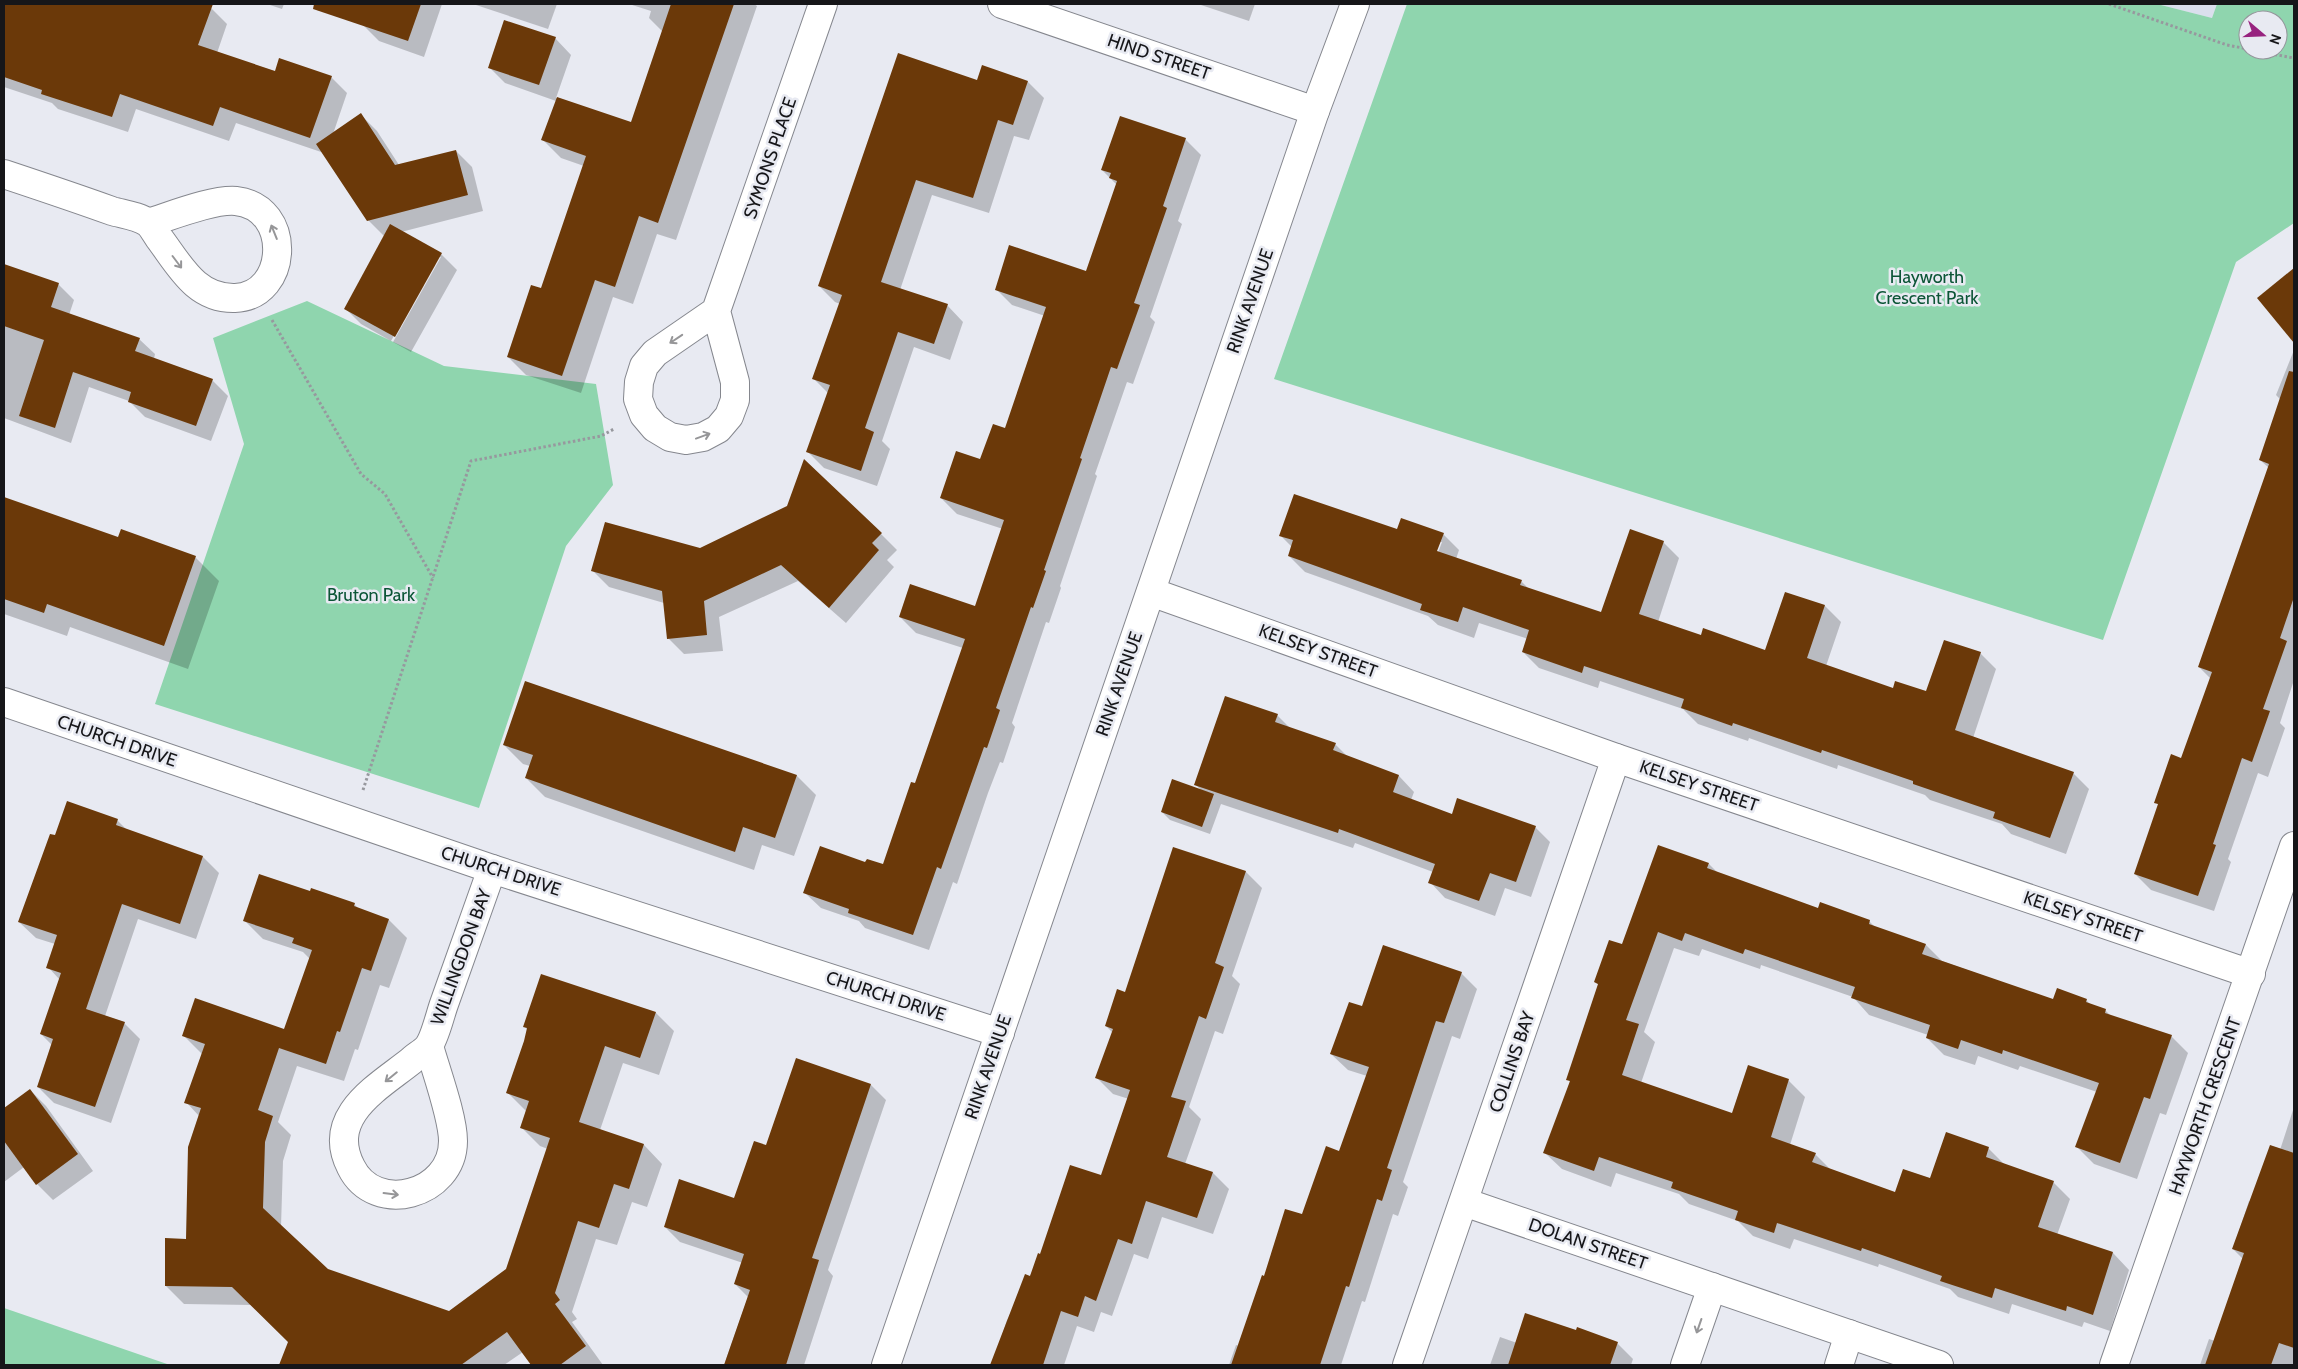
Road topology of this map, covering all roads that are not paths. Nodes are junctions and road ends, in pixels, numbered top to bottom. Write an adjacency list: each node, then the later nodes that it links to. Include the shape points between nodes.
1 (824, 4): 7 (street, SYMONS PLACE)
2 (1002, 4): 4 (street, HIND STREET)
3 (1355, 4): 4 (street, RINK AVENUE)
4 (1315, 111): 8 (street, RINK AVENUE)
5 (4, 174): 6 (street)
6 (148, 223): 6 (street, one-way to 6, via 193,282 206,293 222,298 240,298 256,291 268,280 276,265 279,248 275,232 266,217 253,206 237,201 220,202)
7 (716, 311): 7 (street, one-way to 7, via 656,353 644,366 638,399 644,415 655,428 670,437 686,440 703,437 718,429 729,416 735,400 735,382)
8 (1151, 592): 10 (street, KELSEY STREET); 14 (street, RINK AVENUE)
9 (4, 702): 12 (street, CHURCH DRIVE)
10 (1616, 758): 13 (street, KELSEY STREET); 16 (street, COLLINS BAY)
11 (2294, 846): 13 (street, HAYWORTH CRESCENT)
12 (492, 869): 14 (street, CHURCH DRIVE); 15 (street, WILLINGDON BAY)
13 (2251, 974): 24 (street, HAYWORTH CRESCENT)
14 (1000, 1033): 19 (street, RINK AVENUE)
15 (429, 1046): 15 (street, WILLINGDON BAY, one-way to 15, via 354,1108 346,1123 343,1140 346,1157 365,1184 381,1193 398,1196 430,1186 450,1159 451,1125)
16 (1464, 1202): 17 (street, DOLAN STREET); 20 (street, COLLINS BAY)
17 (1712, 1287): 18 (street, DOLAN STREET); 21 (street, one-way to 21)
18 (1849, 1334): 22 (street); 23 (street, DOLAN STREET)
19 (886, 1365)
20 (1407, 1365)
21 (1686, 1365)
22 (1839, 1365)
23 (1939, 1365)
24 (2114, 1365)

